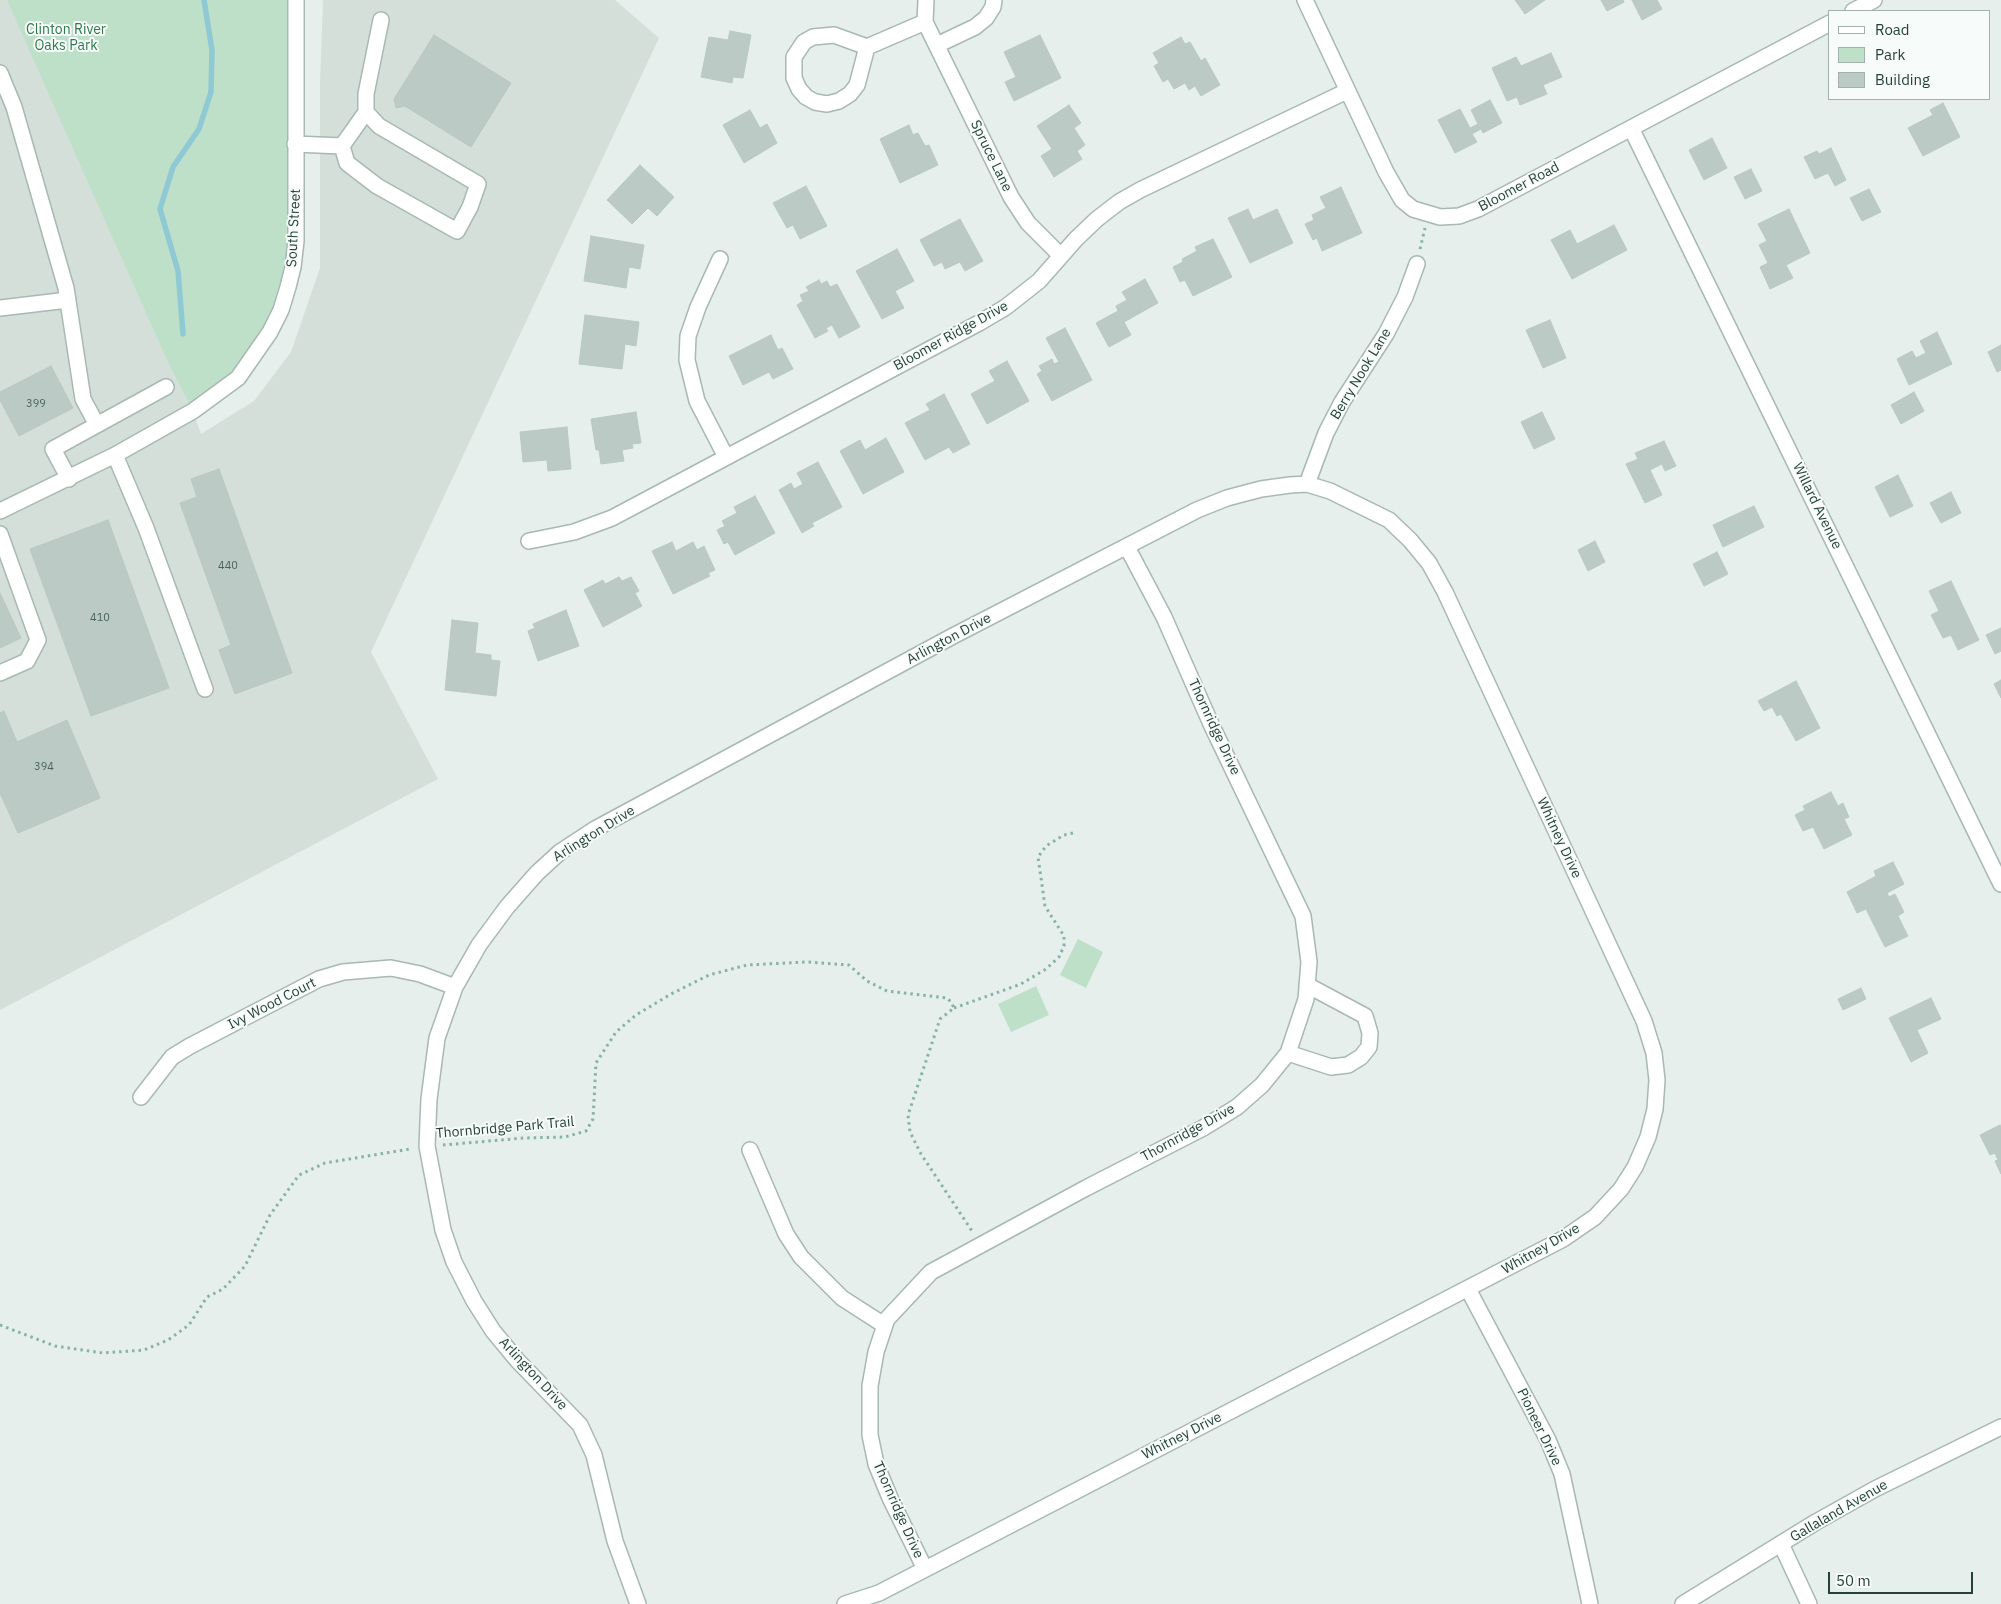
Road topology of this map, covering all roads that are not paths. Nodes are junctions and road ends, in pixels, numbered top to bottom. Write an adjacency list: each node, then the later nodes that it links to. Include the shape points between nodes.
1 (296, 0): 16 (street, South Street)
2 (926, 0): 8 (street)
3 (994, 0): 10 (street, via 986,18 976,27)
4 (1304, 0): 13 (street, Bloomer Road)
5 (1874, 0): 6 (street)
6 (1855, 10)
7 (381, 20): 14 (street, via 366,94)
8 (925, 22): 10 (street, Spruce Lane); 11 (street)
9 (1828, 24): 15 (street, Bloomer Road)
10 (937, 45): 18 (street, Spruce Lane, via 1011,197 1028,224)
11 (867, 47): 11 (street, via 857,85 839,101 815,102 799,89 794,78 794,57 804,42 813,37 834,35)
12 (0, 74): 21 (street, via 14,107)
13 (1347, 91): 15 (street, Bloomer Road, via 1402,200 1413,209 1428,214 1453,217 1478,210); 18 (street, Bloomer Ridge Drive, via 1140,190 1096,219)
14 (366, 112): 17 (street); 17 (street, via 379,126 478,184 457,232 377,186 347,163)
15 (1631, 128): 35 (street, Willard Avenue)
16 (295, 144): 17 (street); 25 (street, South Street, via 296,241 293,267 281,310 270,332 238,378 193,411)
17 (342, 146)
18 (1061, 256): 26 (street, Bloomer Ridge Drive, via 1040,281 1006,307)
19 (720, 259): 26 (street, via 688,336 687,360 698,401)
20 (1417, 264): 28 (street, Berry Nook Lane, via 1386,334 1326,432)
21 (68, 300): 22 (street); 24 (street, via 83,399)
22 (0, 308)
23 (166, 387): 24 (street)
24 (97, 425): 27 (street, via 53,449)
25 (115, 455): 27 (street, South Street); 34 (street, via 146,528)
26 (726, 457): 31 (street, Bloomer Ridge Drive, via 612,518 574,532)
27 (68, 479): 29 (street, South Street)
28 (1307, 484): 32 (street, Arlington Drive, via 1261,489 1227,498); 41 (street, Whitney Drive, via 1330,491 1389,520 1429,564 1445,592 1644,1022 1654,1053 1656,1099 1648,1137 1621,1189 1595,1217 1563,1239)
29 (0, 512)
30 (0, 534): 33 (street, via 38,640 27,661)
31 (529, 541)
32 (1127, 547): 36 (street, Thornridge Drive, via 1164,617 1211,724 1293,891 1303,916 1309,962); 37 (street, Arlington Drive, via 945,641 560,852 507,907 479,945)
33 (0, 673)
34 (205, 690)
35 (2001, 884)
36 (1307, 985): 38 (street, Thornridge Drive, via 1300,1020); 38 (street, via 1365,1016 1370,1033 1369,1047 1348,1065 1331,1067)
37 (455, 987): 39 (street, Ivy Wood Court, via 420,974 391,968 343,972 319,979 172,1057); 46 (street, Arlington Drive, via 438,1038 429,1099 428,1146 443,1230 454,1262 493,1331 516,1360 580,1425 594,1455 615,1541)
38 (1288, 1052): 42 (street, Thornridge Drive, via 1262,1085 1237,1107 1203,1128 931,1272)
39 (141, 1097)
40 (750, 1150): 42 (street, via 786,1234 801,1257 842,1298)
41 (1468, 1289): 45 (street, Whitney Drive); 48 (street, Pioneer Drive, via 1548,1440 1562,1474)
42 (884, 1325): 45 (street, Thornridge Drive, via 870,1386 870,1435 876,1464)
43 (2001, 1427): 44 (street, Gallaland Avenue, via 1875,1489)
44 (1781, 1544): 49 (street, Gallaland Avenue); 50 (street)
45 (925, 1569): 47 (street, Whitney Drive, via 879,1593)
46 (638, 1604)
47 (845, 1604)
48 (1590, 1604)
49 (1684, 1604)
50 (1809, 1604)

